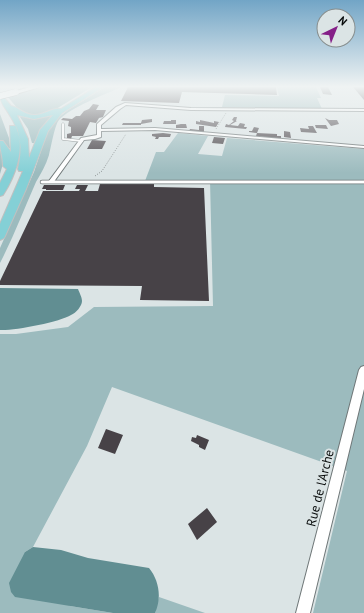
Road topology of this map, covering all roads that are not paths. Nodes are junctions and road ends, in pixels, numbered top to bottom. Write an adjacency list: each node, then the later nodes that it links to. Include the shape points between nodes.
1 (7, 116): 15 (highway, via 11,122 16,146 13,164)
2 (14, 116): 16 (highway, via 20,124 26,150 20,174)
3 (25, 116): 4 (highway)
4 (43, 116)
5 (56, 116): 17 (highway, via 40,136 21,189)
6 (109, 116): 8 (street, via 99,125)
7 (63, 124): 9 (lane, via 63,139)
8 (99, 130): 9 (street, via 100,134 97,137); 11 (street, via 155,129)
9 (82, 141): 13 (street)
10 (0, 143): 15 (highway, via 6,148 8,156)
11 (364, 147)
12 (42, 182): 13 (lane)
13 (50, 182): 14 (lane)
14 (364, 182)
15 (2, 189)
16 (0, 218)
17 (0, 236)
18 (364, 370): 19 (street, Rue de l'Arche)
19 (303, 613)

